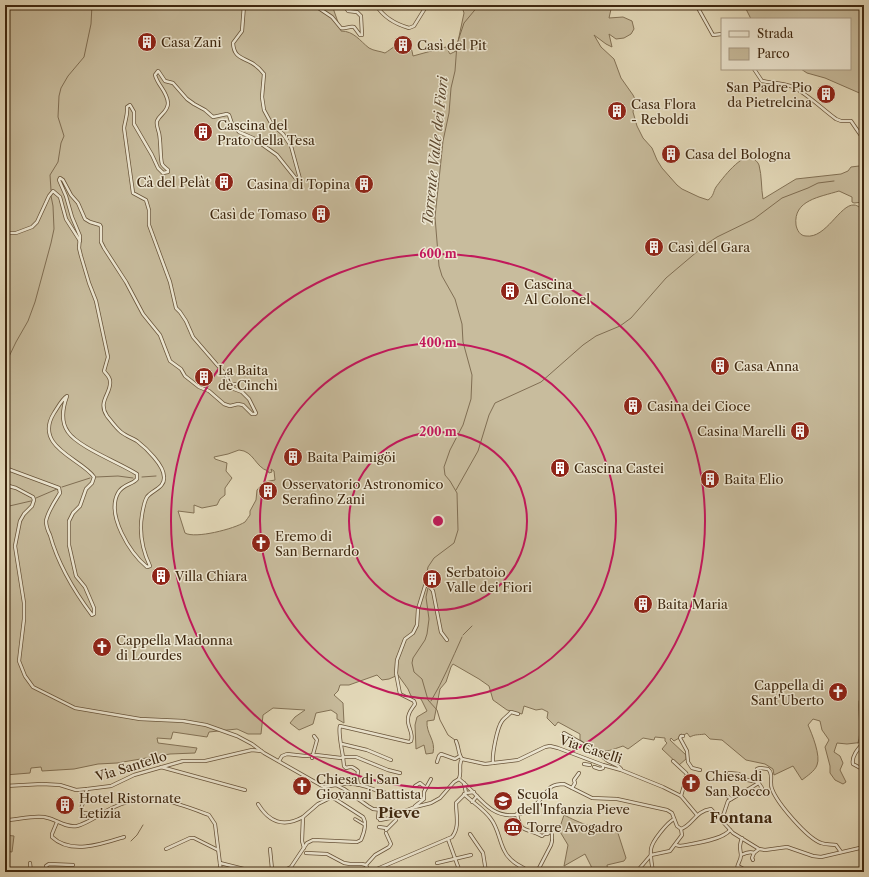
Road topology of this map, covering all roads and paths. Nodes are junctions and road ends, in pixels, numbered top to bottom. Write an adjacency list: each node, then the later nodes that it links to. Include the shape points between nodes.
1 (244, 5): 12 (street, via 242,31 233,43 233,48 239,56 251,61 264,74 264,110 271,123 284,134 291,146 300,179 298,180 277,155 262,143 239,132 227,114 213,118 173,84 165,81 159,72 156,73 156,80 164,91 168,105 157,120 157,124 163,166 168,172 158,168 134,124 134,112 130,105 127,107 124,128 133,193 146,200 149,225 172,287 174,303 193,337 225,374)
2 (314, 5): 3 (street, via 332,18 340,28 354,27 362,35 361,16 357,12 348,11)
3 (344, 5)
4 (376, 5): 5 (street, via 390,20 408,28 414,26)
5 (427, 5)
6 (688, 5): 7 (street, via 698,8 713,35)
7 (721, 34)
8 (755, 70): 9 (street, via 762,81 792,87 836,119 851,121)
9 (864, 140)
10 (5, 233): 11 (street, via 16,234 25,231 37,222 53,191 60,197 66,219)
11 (80, 242): 12 (street, via 60,178 78,203 85,219 100,226 104,248 143,314 160,335 170,360 185,376 224,404 243,405 250,413 255,414 249,399); 14 (street, via 80,254 96,300 108,357 104,371 110,383 103,402 104,410 122,432 152,454 165,476 162,485 147,498 141,520 143,548 150,566 147,567 133,552 116,518 118,493 123,486 135,482 137,474 72,437 67,431 63,412 67,396 53,415 50,430 54,443 61,452 94,477 80,506 69,521 69,545 76,576 85,587 94,614 92,615 85,605 64,571 53,547 46,522 60,492 59,488)
12 (229, 384): 13 (street)
13 (236, 384)
14 (5, 468)
15 (5, 485): 24 (street, via 16,488 34,500 20,521 15,546 24,603 19,661 33,687 75,708 140,719 206,725 237,736)
16 (447, 640): 23 (street, via 441,632 433,591 429,586 425,586 418,609 417,625 413,633 405,639 397,660 396,673 400,694 415,704 407,720 411,741 340,726)
17 (518, 714): 32 (street, via 511,712 501,723 494,744)
18 (564, 733): 38 (street)
19 (314, 736): 25 (street, via 317,743)
20 (683, 736): 39 (street, via 680,738 687,751 688,762 692,768)
21 (456, 741): 27 (street)
22 (864, 742): 40 (street, via 852,761)
23 (342, 744): 26 (street); 28 (street, via 367,750)
24 (261, 751): 29 (street); 36 (street, Via Santello, via 252,750 205,761 183,761)
25 (312, 756): 26 (street); 29 (street, via 287,754)
26 (343, 757): 41 (street, via 356,757); 48 (street, via 346,768 352,766 358,771)
27 (461, 758): 31 (street, Via Caselli, via 454,759 441,754); 32 (street, Via Caselli, via 480,763); 45 (street)
28 (391, 760)
29 (279, 761): 52 (street)
30 (673, 761): 63 (street, via 687,775)
31 (438, 762)
32 (493, 763): 35 (street, Via Caselli, via 518,760 550,746)
33 (584, 764): 34 (street)
34 (590, 765)
35 (603, 765): 37 (street, via 600,769); 38 (street, Via Caselli)
36 (160, 767): 55 (street, Via Santello, via 110,786); 56 (street)
37 (594, 767)
38 (621, 770): 63 (street, Via Caselli)
39 (700, 770)
40 (864, 770)
41 (400, 773)
42 (579, 773): 54 (street)
43 (730, 773): 46 (street, via 739,774 742,780)
44 (431, 779): 53 (street)
45 (459, 779): 47 (street); 68 (street, via 435,801)
46 (758, 782): 61 (street, via 762,788); 65 (street); 99 (street, via 757,769 768,769 772,789 795,822 809,837 821,844 836,845)
47 (464, 783): 58 (street); 60 (street)
48 (358, 785): 50 (street, via 352,783); 59 (street)
49 (5, 786): 55 (street, Via Santello, via 42,784 76,790)
50 (336, 786): 52 (street); 69 (street)
51 (415, 786): 53 (street, via 420,782)
52 (324, 787): 64 (street)
53 (426, 788): 68 (street, via 424,799)
54 (572, 788): 73 (street, via 556,784 531,810); 78 (street, via 592,798 617,799 667,810 672,813)
55 (87, 789): 72 (street, via 82,813)
56 (245, 790)
57 (721, 791): 65 (street)
58 (474, 792): 60 (street); 62 (street)
59 (386, 793)
60 (465, 793): 66 (street); 90 (street, via 456,803 456,832)
61 (753, 794)
62 (477, 796): 66 (street); 73 (street, via 494,811 503,815)
63 (681, 796): 74 (street, Via Caselli)
64 (332, 798): 75 (street, via 318,804); 81 (street, via 363,817)
65 (731, 799): 76 (street)
66 (472, 802): 121 (street, via 492,820 508,857)
67 (258, 804): 75 (street, via 267,817 280,823)
68 (415, 807): 71 (street)
69 (379, 810): 70 (street); 70 (street, via 378,818 381,820 390,818)
70 (396, 812): 71 (street)
71 (402, 812): 84 (street)
72 (101, 814): 80 (street, via 76,826 66,826); 98 (street, via 121,803 142,798 170,801 212,818)
73 (517, 814): 87 (street, via 522,829)
74 (697, 814): 76 (street, via 711,809); 83 (street, via 685,828)
75 (303, 817): 94 (street)
76 (721, 818): 85 (street)
77 (355, 819): 81 (street)
78 (674, 819): 83 (street); 103 (street, via 655,840)
79 (5, 820): 80 (street, via 42,817)
80 (58, 822): 88 (street, via 52,837 70,847 93,845)
81 (365, 825): 94 (street, via 359,841 316,840 307,843)
82 (379, 827): 84 (street)
83 (681, 829): 92 (street, via 682,835)
84 (386, 830): 111 (street, via 391,844 379,851)
85 (730, 830): 89 (street); 92 (street, via 709,841)
86 (470, 834): 120 (street, via 483,853)
87 (542, 836): 91 (street, via 552,831)
88 (124, 837)
89 (742, 838): 97 (street); 104 (street, via 739,849)
90 (448, 839): 105 (street); 118 (street)
91 (552, 841): 122 (street)
92 (676, 845): 103 (street, via 668,852)
93 (864, 847): 99 (street)
94 (304, 848): 117 (street, via 291,867)
95 (166, 849): 98 (street, via 194,838)
96 (270, 849): 117 (street, via 272,869)
97 (759, 849): 99 (street, via 787,848 821,857); 101 (street)
98 (218, 850): 108 (street)
99 (841, 852)
100 (306, 853): 111 (street, via 327,854 344,863)
101 (754, 853): 104 (street); 106 (street)
102 (471, 855): 105 (street)
103 (651, 855): 123 (street); 124 (street)
104 (741, 855): 112 (street)
105 (455, 858): 109 (street); 119 (street)
106 (753, 860)
107 (30, 863): 113 (street)
108 (220, 863): 115 (street); 116 (street)
109 (437, 863)
110 (73, 865): 114 (street, via 49,864 46,866)
111 (366, 865): 118 (street)
112 (737, 865): 125 (street); 126 (street)
113 (31, 872)
114 (46, 872)
115 (220, 872)
116 (256, 872)
117 (281, 872)
118 (369, 872)
119 (460, 872)
120 (486, 872)
121 (533, 872)
122 (537, 872)
123 (633, 872)
124 (653, 872)
125 (738, 872)
126 (749, 872)

